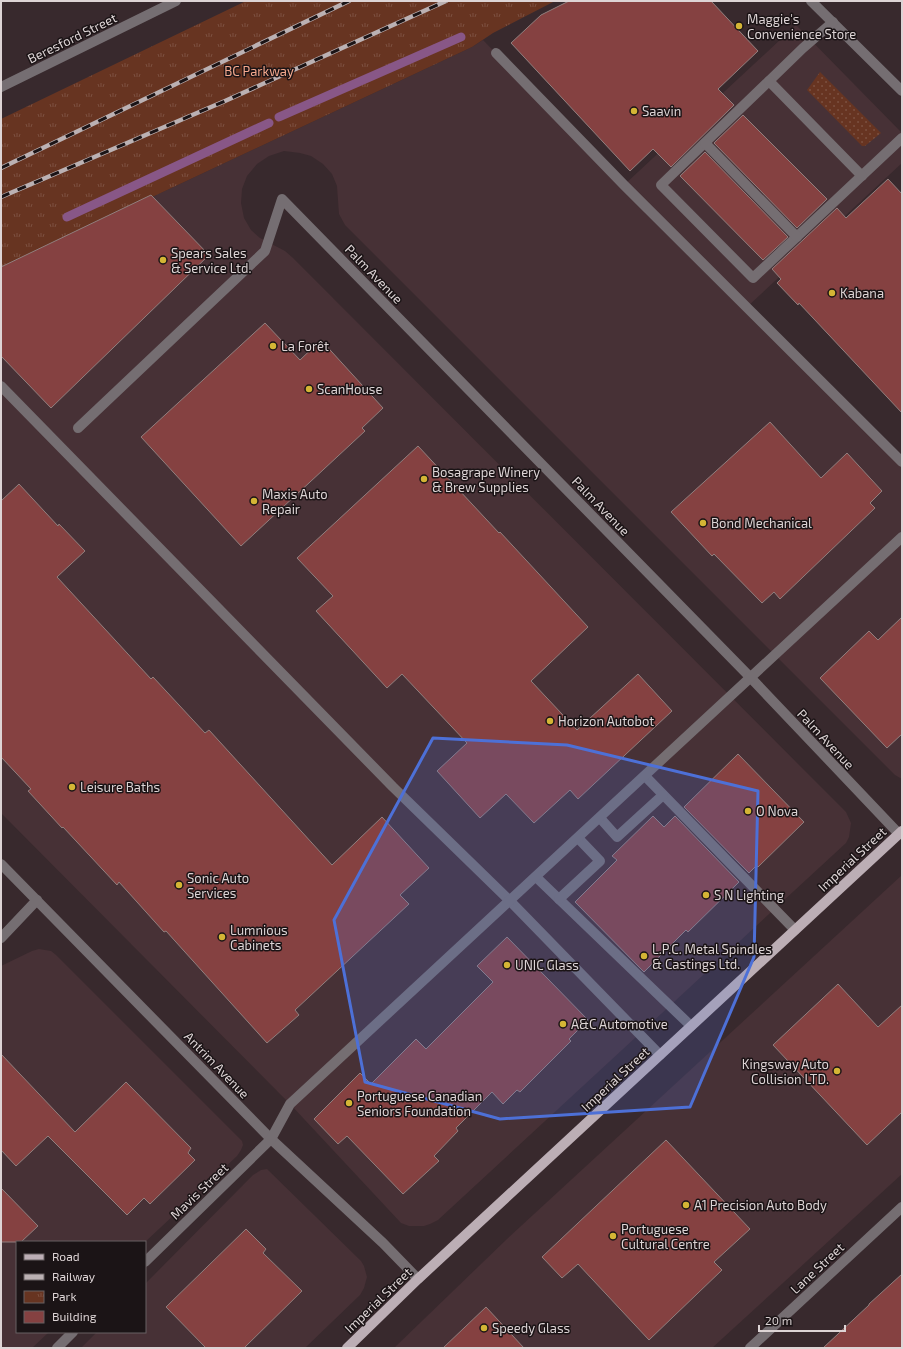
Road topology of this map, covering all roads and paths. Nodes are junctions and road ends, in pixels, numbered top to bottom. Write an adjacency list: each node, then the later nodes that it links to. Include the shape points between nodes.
1 (176, 1): 6 (street, Beresford Street)
2 (811, 1): 3 (street)
3 (833, 22): 5 (street); 7 (street)
4 (496, 53): 14 (street, via 624,185)
5 (770, 81): 9 (street); 10 (street)
6 (1, 87)
7 (902, 91)
8 (902, 138): 10 (street)
9 (705, 143): 11 (street); 11 (street, via 661,185 754,278)
10 (862, 176): 11 (street)
11 (797, 237)
12 (1, 386): 26 (street, via 393,787)
13 (78, 428): 16 (street, Palm Avenue, via 265,251 282,199)
14 (902, 462)
15 (902, 537): 16 (street, Mavis Street)
16 (750, 677): 17 (street, Mavis Street); 20 (street, Palm Avenue)
17 (645, 776): 18 (street); 19 (street, Mavis Street)
18 (663, 794): 19 (street, via 617,837); 27 (street)
19 (600, 818): 21 (street, Mavis Street)
20 (900, 832): 27 (main road, Imperial Street)
21 (578, 838): 23 (street, Mavis Street); 24 (street, via 600,861)
22 (1, 864): 25 (street, Antrim Avenue)
23 (536, 877): 24 (street); 26 (street, Mavis Street)
24 (559, 899): 29 (street)
25 (37, 900): 28 (street); 31 (street, Antrim Avenue)
26 (510, 901): 30 (street); 31 (street, Mavis Street, via 290,1104)
27 (795, 930): 29 (main road, Imperial Street)
28 (1, 938)
29 (691, 1026): 30 (main road, Imperial Street)
30 (660, 1055): 34 (main road, Imperial Street)
31 (271, 1139): 33 (street, Mavis Street); 34 (street, Antrim Avenue)
32 (902, 1207): 38 (street, Lane Street)
33 (146, 1261)
34 (418, 1279): 37 (main road, Imperial Street)
35 (72, 1333): 36 (street)
36 (57, 1348)
37 (347, 1348)
38 (750, 1348)

